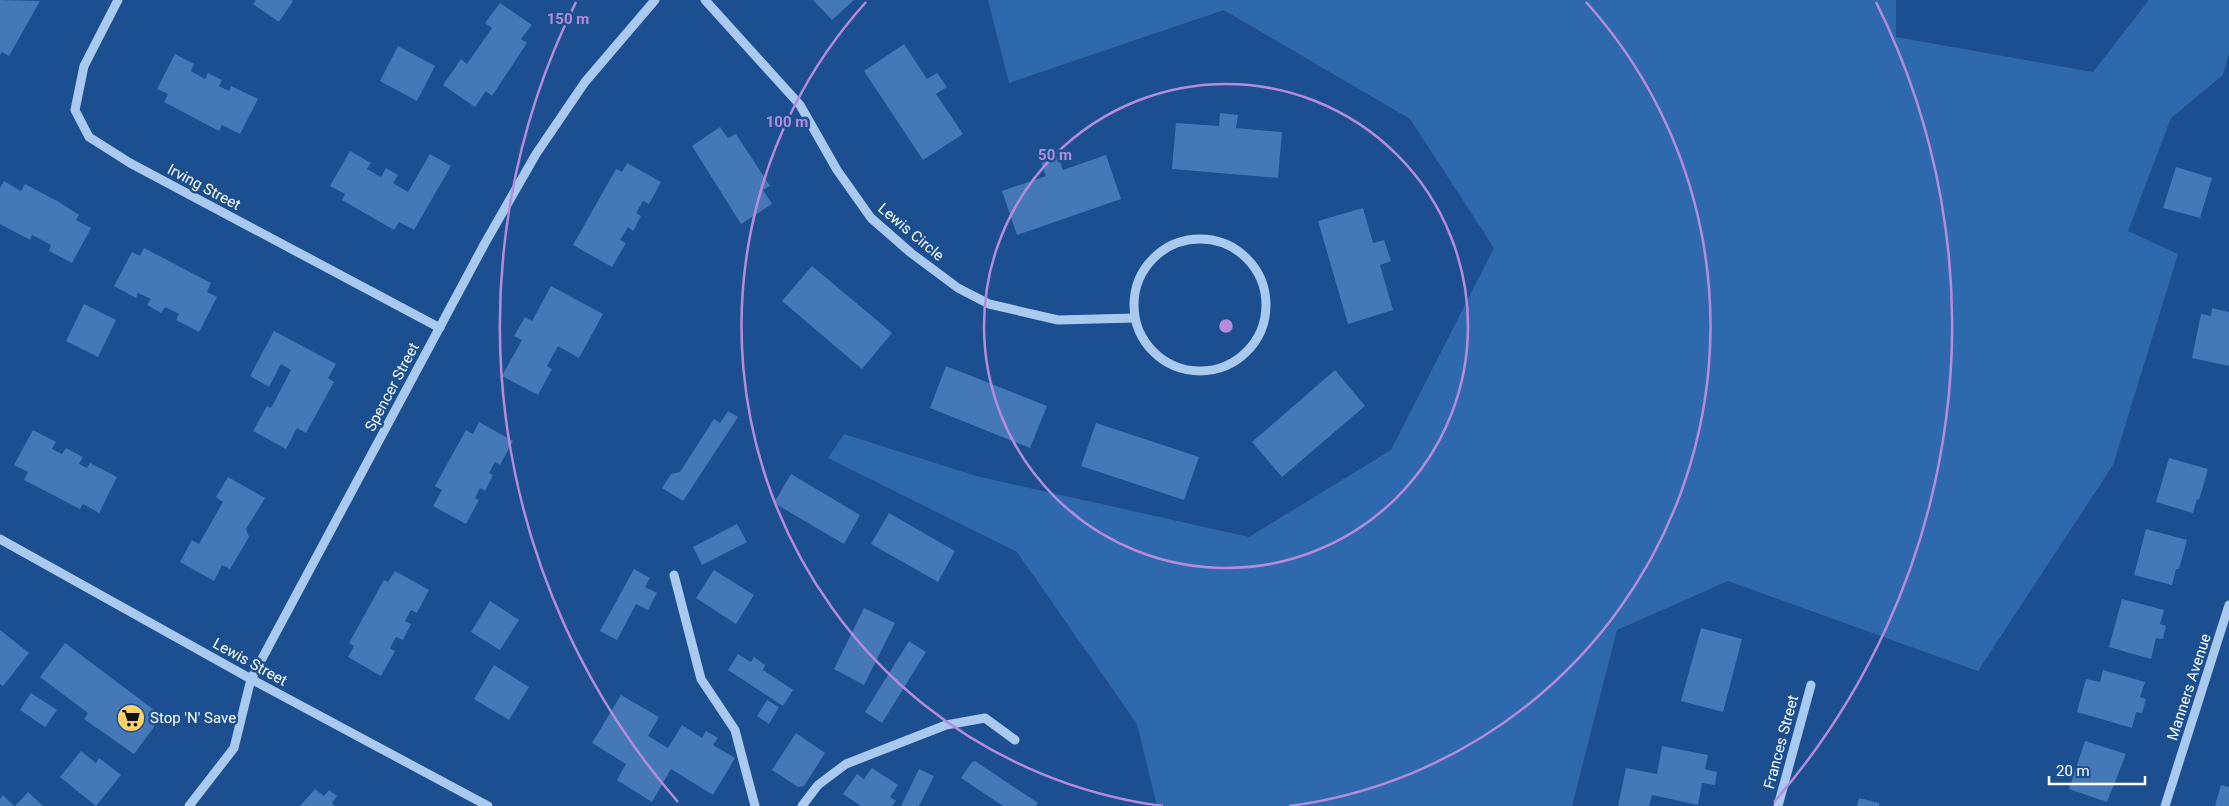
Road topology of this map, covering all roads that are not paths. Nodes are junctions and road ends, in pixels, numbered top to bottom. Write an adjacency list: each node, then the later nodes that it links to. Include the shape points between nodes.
1 (118, 0): 5 (street, Irving Street, via 84,66 75,110 89,137 130,163)
2 (655, 0): 5 (street, Spencer Street, via 585,82 536,154)
3 (705, 0): 4 (street, Lewis Circle, via 800,105 837,170 871,218 958,288 989,304 1058,320)
4 (1135, 318): 4 (street, via 1142,338 1156,355 1174,366 1195,371 1217,370 1236,361 1252,347 1260,334 1267,307 1264,285 1256,267 1242,252 1224,242 1204,238 1184,240 1150,260 1134,297)
5 (440, 328): 9 (street, Spencer Street)
6 (0, 539): 9 (street, Lewis Street)
7 (674, 574): 14 (street, via 701,680 735,730)
8 (2229, 605): 17 (street, Manners Avenue)
9 (252, 679): 12 (street, Spencer Street, via 234,748); 13 (street, Lewis Street)
10 (1811, 685): 16 (street, Frances Street)
11 (1015, 740): 15 (street, via 985,718 946,726 846,764 818,785)
12 (190, 806)
13 (488, 806)
14 (755, 806)
15 (802, 806)
16 (1778, 806)
17 (2166, 806)

